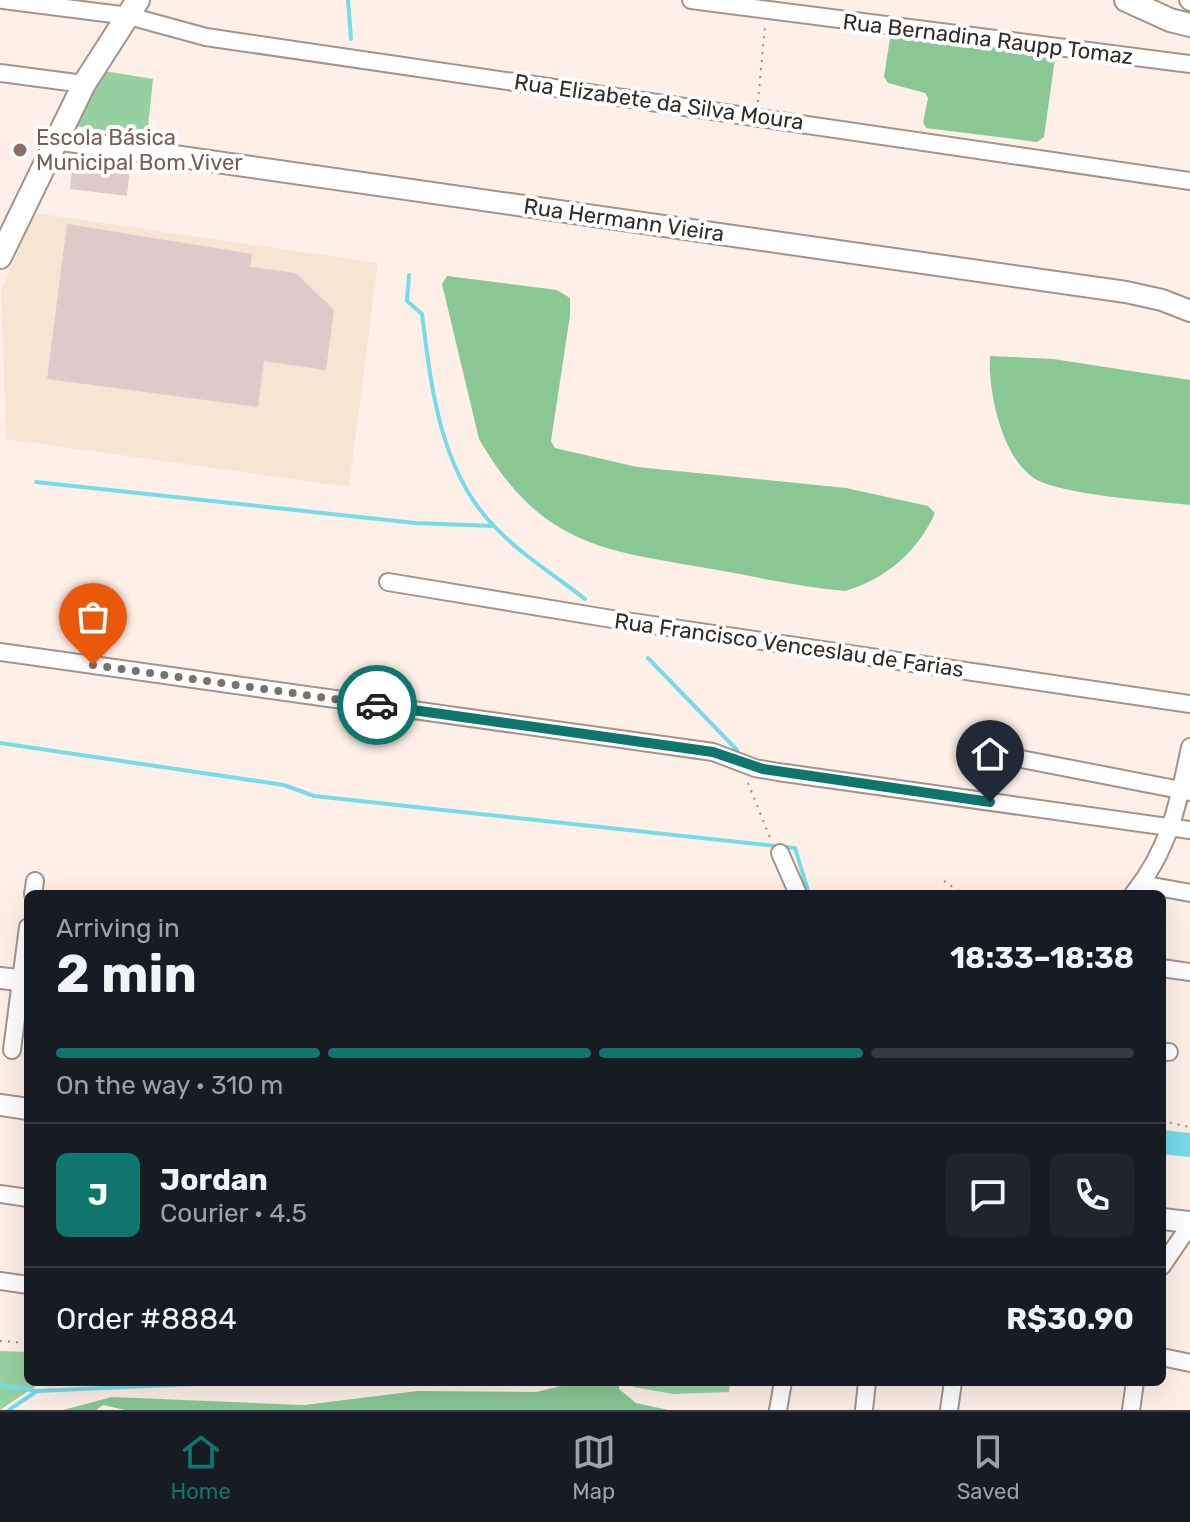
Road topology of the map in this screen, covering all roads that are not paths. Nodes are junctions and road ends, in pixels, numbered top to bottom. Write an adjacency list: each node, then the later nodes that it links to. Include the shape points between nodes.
1 (3, 0): 4 (street, Rua Elizabete da Silva Moura)
2 (691, 0): 6 (street, Rua Bernadina Raupp Tomaz)
3 (1126, 0): 5 (main road)
4 (133, 8): 8 (main road); 10 (street, Rua Elizabete da Silva Moura, via 206,37)
5 (1190, 25)
6 (1190, 64)
7 (0, 73): 8 (street)
8 (84, 84): 9 (main road)
9 (55, 139): 11 (main road); 12 (street, Rua Hermann Vieira, via 1126,292)
10 (1190, 181)
11 (0, 257)
12 (1190, 311)
13 (388, 582): 15 (street, Rua Francisco Venceslau de Farias)
14 (0, 652): 19 (street, via 713,752 778,772)
15 (1190, 704)
16 (1190, 747): 18 (street)
17 (1021, 759): 18 (street)
18 (1186, 791): 19 (street)
19 (1171, 827): 20 (street); 22 (street, via 1156,864)
20 (1190, 830)
21 (780, 853): 23 (street)
22 (1137, 889)
23 (796, 890)
24 (1166, 891): 25 (street)
25 (1190, 893)
26 (24, 945): 29 (street)
27 (1166, 969): 28 (street)
28 (1190, 972)
29 (16, 980): 30 (street)
30 (12, 1050)
31 (0, 1105): 32 (street)
32 (24, 1108)
33 (0, 1194): 34 (street)
34 (24, 1197)
35 (1166, 1220): 36 (street)
36 (1190, 1224): 37 (street)
37 (1166, 1260)
38 (0, 1281): 39 (street)
39 (24, 1284)
40 (1166, 1358): 41 (street)
41 (1190, 1363)
42 (782, 1386): 46 (street)
43 (867, 1386): 47 (street)
44 (952, 1386): 48 (street)
45 (1134, 1386): 49 (street)
46 (778, 1410)
47 (864, 1410)
48 (949, 1410)
49 (1131, 1410)

